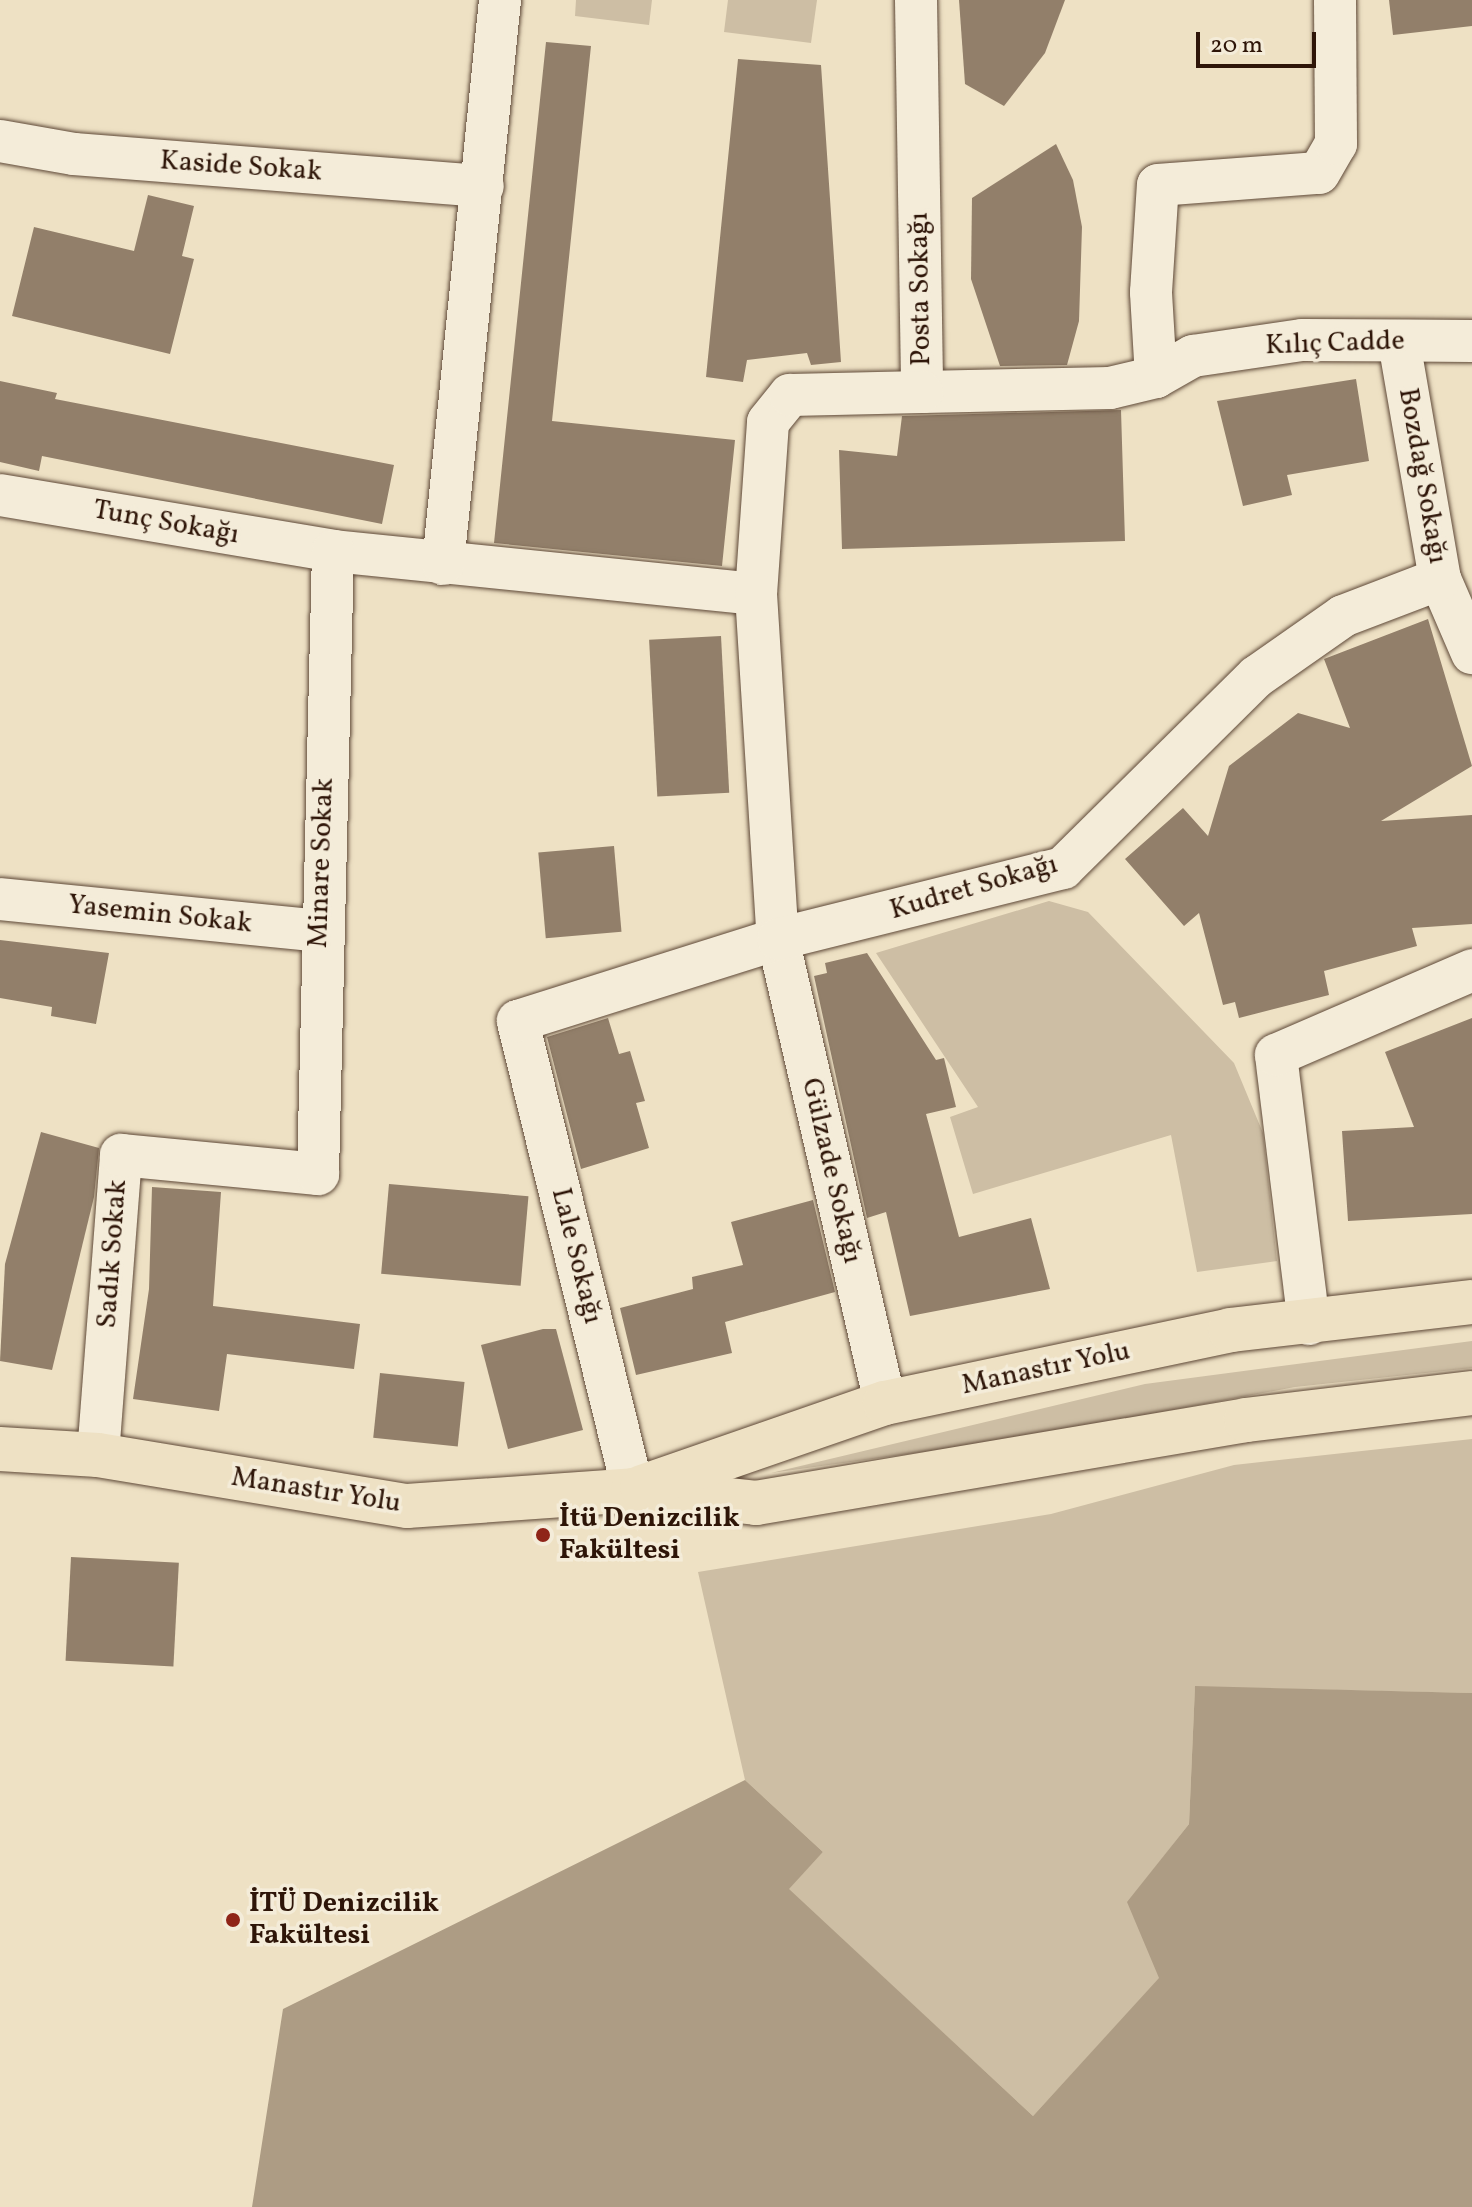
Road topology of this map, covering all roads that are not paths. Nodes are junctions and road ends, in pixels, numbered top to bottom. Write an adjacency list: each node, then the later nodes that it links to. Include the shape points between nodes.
1 (500, 0): 5 (street)
2 (916, 0): 9 (street, Posta Sokağı)
3 (1335, 0): 8 (street, via 1336,144 1319,173 1158,185 1151,292)
4 (0, 141): 5 (street, Kaside Sokak, via 74,154)
5 (483, 186): 12 (street)
6 (1472, 341): 7 (street, Kılıç Cadde)
7 (1399, 342): 8 (street, Kılıç Cadde, via 1302,340 1193,356); 13 (street, Bozdağ Sokağı)
8 (1156, 377): 9 (street, Posta Sokağı, via 1110,388)
9 (922, 392): 14 (street, Gülzade Sokağı, via 790,395 768,422)
10 (0, 495): 11 (street, Tunç Sokağı)
11 (333, 551): 12 (street, Tunç Sokağı); 17 (street, Minare Sokak)
12 (443, 564): 14 (street, Tunç Sokağı)
13 (1440, 579): 15 (street, Bozdağ Sokağı); 18 (street, Kudret Sokağı, via 1343,616 1256,677 1063,868)
14 (756, 594): 18 (street, Gülzade Sokağı)
15 (1472, 653)
16 (0, 899): 17 (street, Yasemin Sokak)
17 (319, 931): 21 (street, Minare Sokak)
18 (778, 939): 20 (street, Kudret Sokağı); 25 (street, Gülzade Sokağı)
19 (1472, 970): 23 (street, via 1276,1055)
20 (518, 1021): 28 (street, Lale Sokağı)
21 (318, 1174): 27 (street, Sadık Sokak, via 121,1155)
22 (1472, 1302): 23 (main road, Manastır Yolu)
23 (1309, 1324): 25 (main road, Manastır Yolu, via 1230,1330)
24 (1472, 1393): 28 (main road, Manastır Yolu, via 1246,1420 765,1502)
25 (885, 1403): 28 (main road, Manastır Yolu)
26 (0, 1449): 27 (main road, Manastır Yolu)
27 (98, 1455): 28 (main road, Manastır Yolu, via 407,1506)
28 (633, 1490)

